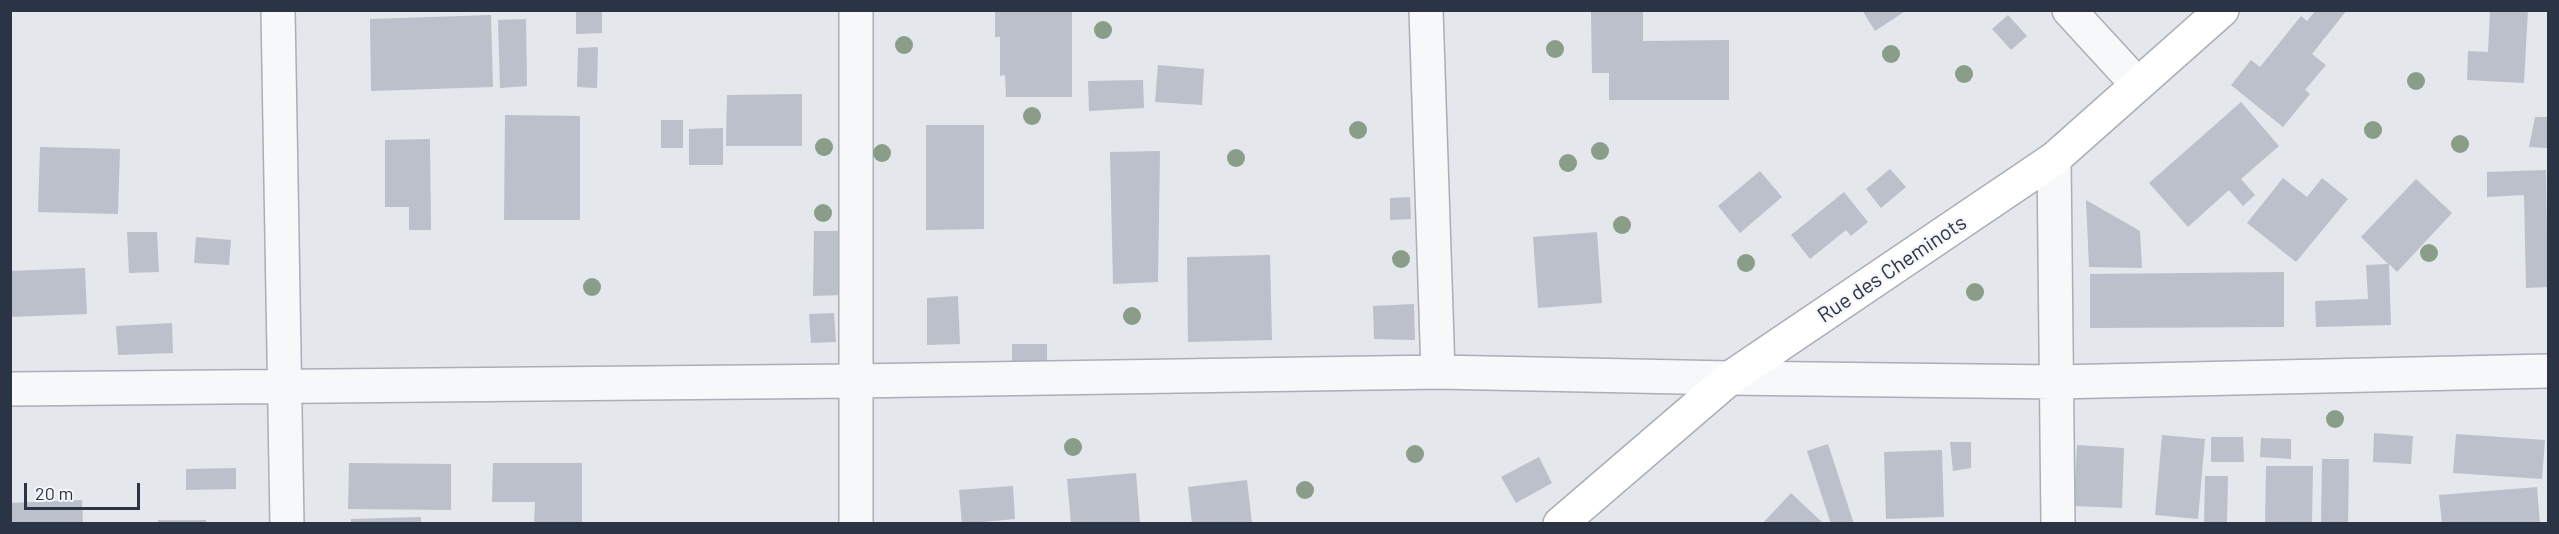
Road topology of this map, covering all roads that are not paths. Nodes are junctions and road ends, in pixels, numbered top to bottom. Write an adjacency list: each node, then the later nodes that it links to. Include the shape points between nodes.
1 (278, 10): 13 (street)
2 (856, 10): 11 (street)
3 (1426, 10): 8 (street)
4 (2070, 10): 6 (street)
5 (2222, 10): 6 (street, Rue des Cheminots)
6 (2137, 84): 7 (street, Rue des Cheminots)
7 (2054, 159): 10 (street, Rue des Cheminots); 12 (street)
8 (1438, 372): 10 (street); 11 (street)
9 (2548, 372): 12 (street)
10 (1730, 378): 12 (street); 17 (street, Rue des Cheminots)
11 (854, 381): 13 (street); 16 (street)
12 (2056, 382): 18 (street)
13 (284, 387): 14 (street); 15 (street)
14 (10, 389)
15 (287, 524)
16 (856, 524)
17 (1560, 524)
18 (2058, 524)

